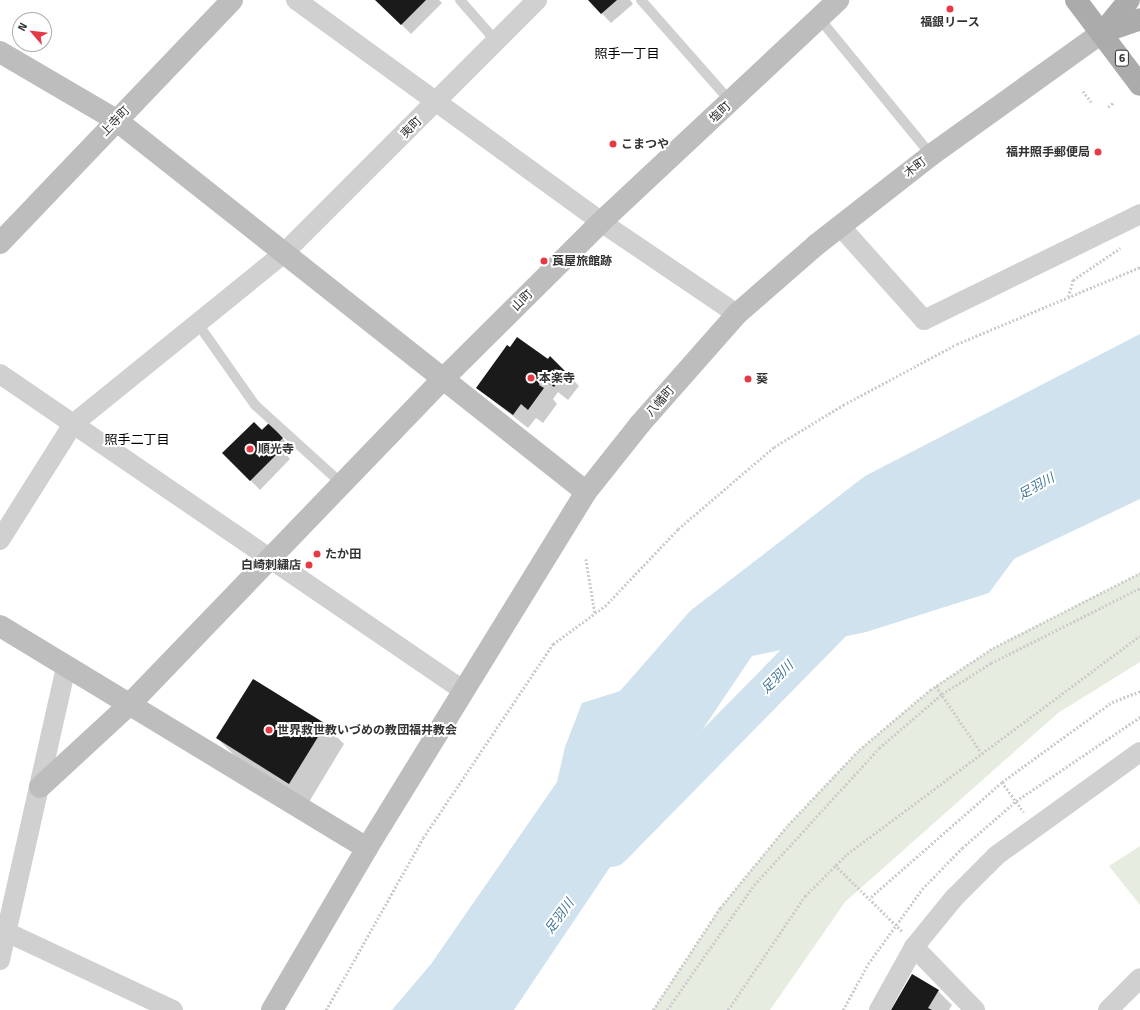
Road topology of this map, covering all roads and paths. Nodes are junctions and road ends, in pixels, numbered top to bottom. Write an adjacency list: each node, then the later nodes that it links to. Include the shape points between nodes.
1 (232, 0): 21 (street, 上寺町)
2 (296, 0): 16 (street)
3 (460, 0): 12 (lane)
4 (537, 0): 12 (street, 夷町)
5 (641, 0): 17 (lane)
6 (838, 0): 9 (street, 塩町)
7 (1076, 0): 11 (main road)
8 (1129, 0): 11 (main road)
9 (819, 18): 17 (street, 塩町); 22 (lane)
10 (1140, 20): 11 (main road)
11 (1103, 32): 14 (main road, 6); 22 (street, 木町)
12 (495, 40): 16 (street, 夷町)
13 (0, 52): 21 (street)
14 (1140, 85)
15 (1083, 91): 19 (path)
16 (436, 102): 24 (street); 28 (street, 夷町)
17 (731, 102): 24 (street, 塩町)
18 (1114, 102): 20 (path)
19 (1092, 103)
20 (1108, 106)
21 (116, 120): 26 (street, 上寺町); 28 (street)
22 (931, 155): 25 (street, 木町)
23 (1140, 214): 25 (street, via 924,320)
24 (601, 222): 31 (street); 34 (street, 山町)
25 (840, 226): 31 (street, 木町)
26 (0, 243)
27 (1128, 243): 30 (path, via 1074,280)
28 (284, 253): 32 (street, 夷町); 34 (street)
29 (1140, 267): 30 (path)
30 (1068, 298): 43 (path, via 957,344 843,405 774,447 678,529)
31 (737, 314): 37 (street, 八幡町, via 640,424)
32 (198, 324): 35 (street, 夷町); 36 (lane, via 255,405)
33 (0, 374): 35 (street)
34 (443, 379): 36 (street, 山町); 37 (street)
35 (73, 424): 38 (street, 夷町); 39 (street)
36 (342, 484): 39 (street, 山町)
37 (586, 492): 48 (street, 八幡町)
38 (0, 540)
39 (270, 558): 48 (street); 51 (street, 山町)
40 (586, 559): 43 (path)
41 (1140, 573): 47 (path, via 993,648)
42 (1140, 588): 50 (path, via 990,663)
43 (595, 613): 67 (path, via 553,644 423,838)
44 (0, 626): 46 (street)
45 (1140, 636): 52 (path)
46 (66, 666): 51 (street); 55 (street)
47 (936, 686): 50 (path); 68 (path, via 859,750 788,825 720,908)
48 (464, 691): 57 (street, 八幡町)
49 (1140, 691): 54 (path, via 1112,702)
50 (942, 694): 52 (path); 69 (path, via 879,748 770,867)
51 (130, 704): 55 (street, 山町); 57 (street)
52 (981, 752): 58 (path)
53 (1140, 752): 62 (street, via 997,855 954,898)
54 (1002, 782): 56 (path); 59 (path)
55 (40, 787): 61 (street)
56 (1016, 801)
57 (367, 848): 66 (street, 八幡町)
58 (835, 865): 59 (path); 70 (path, via 781,929)
59 (871, 897): 60 (path)
60 (897, 924)
61 (4, 931): 63 (street); 65 (street)
62 (914, 947): 71 (street); 72 (street)
63 (0, 960)
64 (1140, 978): 73 (street)
65 (173, 1010)
66 (272, 1010)
67 (326, 1010)
68 (653, 1010)
69 (667, 1010)
70 (728, 1010)
71 (879, 1010)
72 (975, 1010)
73 (1108, 1010)

